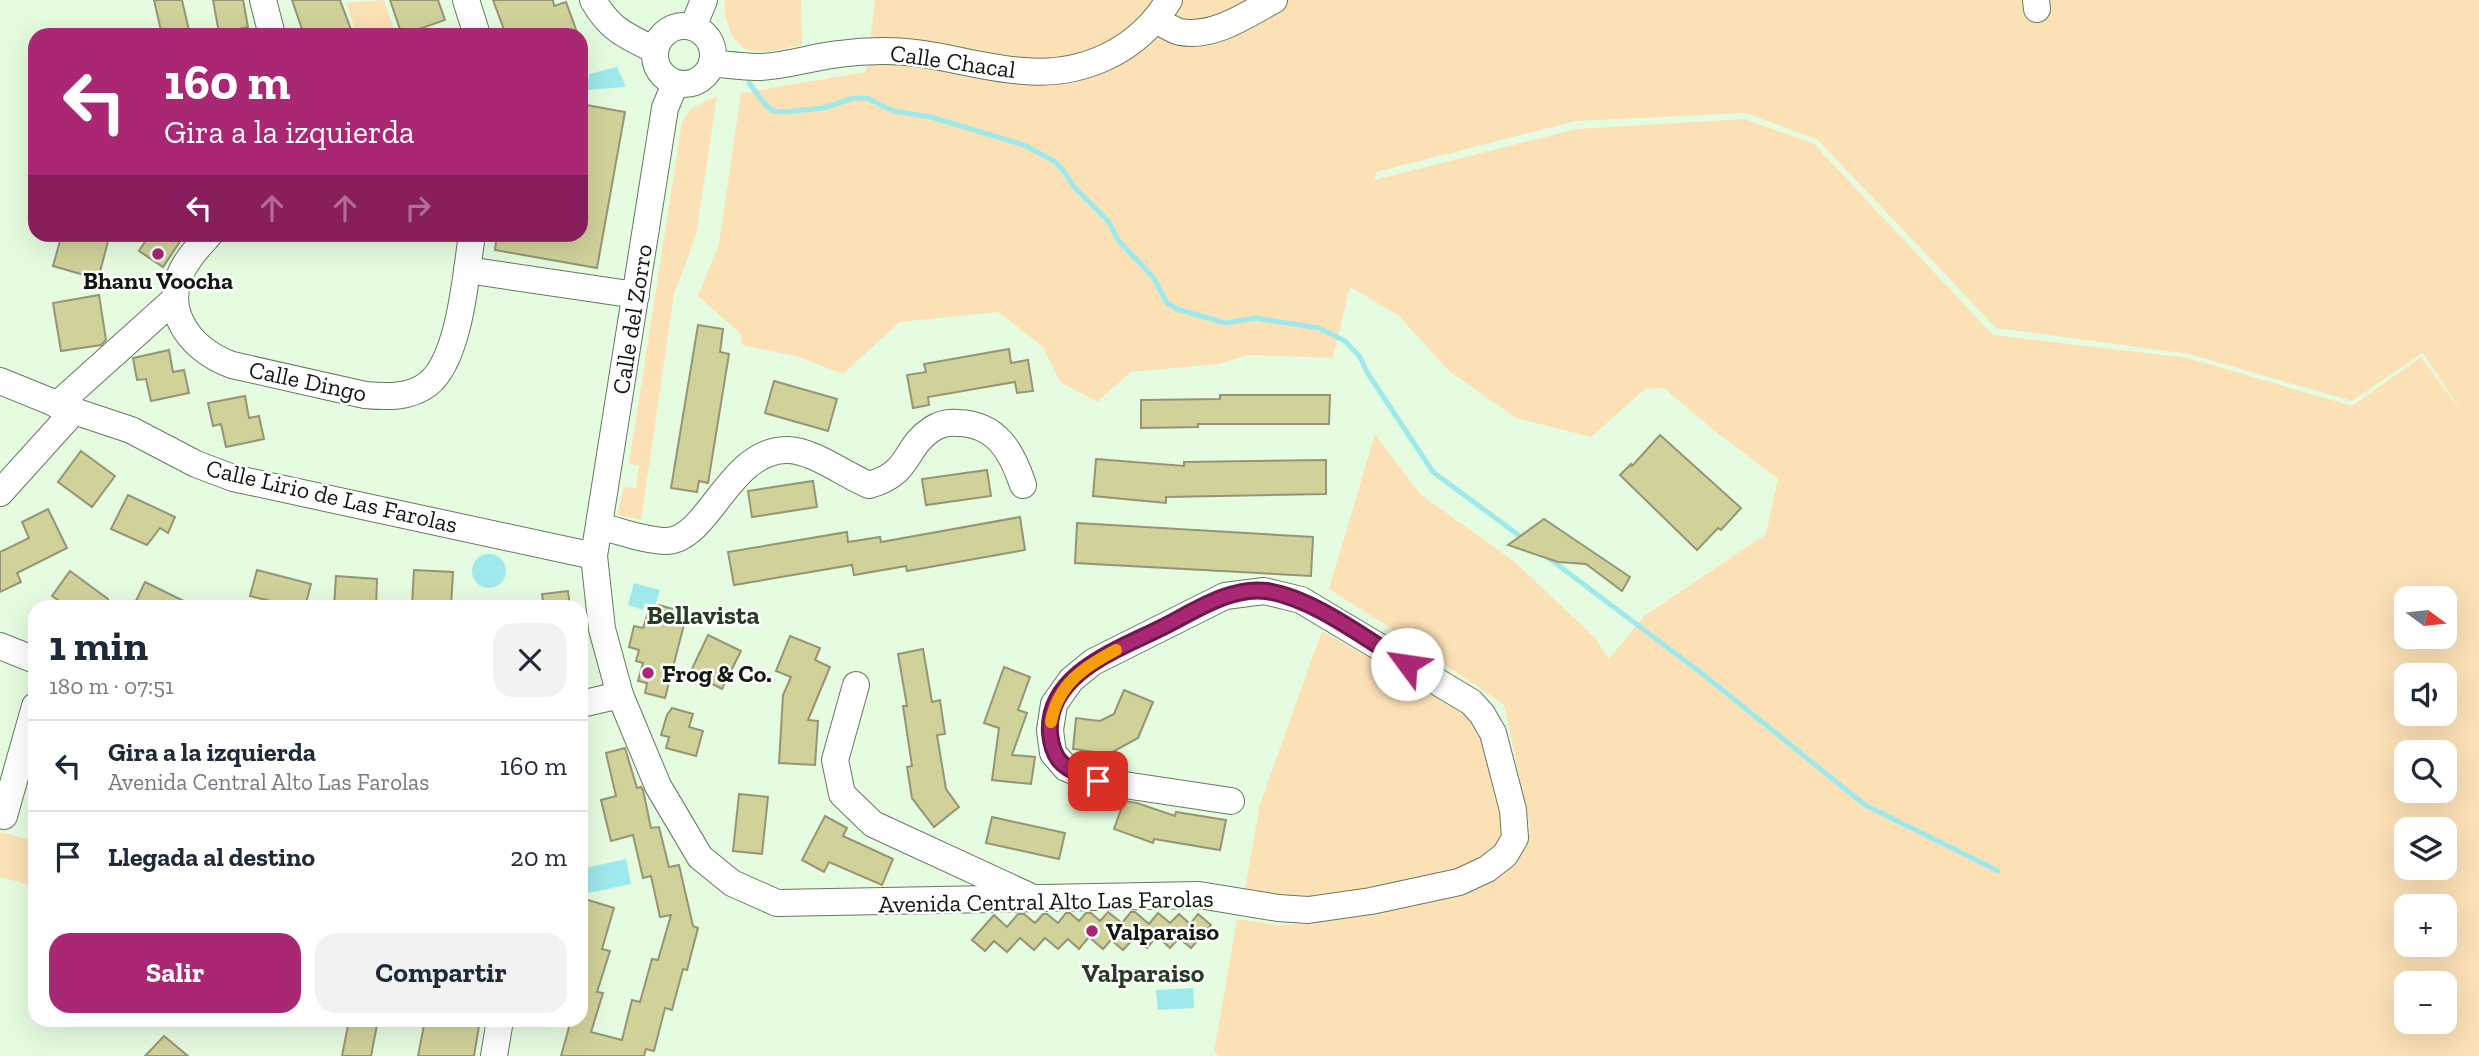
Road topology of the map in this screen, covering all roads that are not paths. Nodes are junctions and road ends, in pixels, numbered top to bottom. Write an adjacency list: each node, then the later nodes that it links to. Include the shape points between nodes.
1 (263, 0): 8 (street)
2 (466, 0): 9 (street)
3 (593, 0): 10 (street, via 618,32)
4 (704, 0): 7 (street)
5 (1274, 0): 6 (street, via 1207,32 1179,32)
6 (1162, 10): 11 (street, Calle Chacal, via 1130,44 1110,57 1057,71 1023,71 925,53 883,51 839,53 759,67)
7 (693, 27): 10 (street, via 667,31); 11 (street, via 709,40)
8 (270, 28)
9 (475, 28)
10 (655, 50): 12 (street, via 660,73)
11 (712, 63): 12 (street, via 695,83)
12 (675, 84): 16 (street, Calle del Zorro, via 664,108)
13 (204, 242): 17 (street, via 179,276)
14 (471, 242): 15 (street, Calle Dingo)
15 (467, 270): 16 (street); 17 (street, Calle Dingo, via 442,369 427,384 386,397 214,358 186,333)
16 (636, 295): 22 (street, Calle del Zorro)
17 (175, 299): 19 (street)
18 (0, 381): 19 (street, Calle Lirio de Las Farolas)
19 (65, 408): 21 (street); 23 (street, Calle Lirio de Las Farolas, via 131,430 233,478)
20 (1023, 485): 22 (street, via 1005,443 989,430 949,422 932,429 887,480 869,485 787,449 762,454 739,471 684,535 669,541)
21 (0, 493)
22 (599, 526): 23 (street, Calle del Zorro)
23 (594, 556): 27 (street, Avenida Central Alto Las Farolas, via 602,629)
24 (0, 646): 25 (street)
25 (28, 657)
26 (856, 685): 32 (street, via 835,760 842,794 873,824)
27 (620, 695): 28 (street); 32 (street, Avenida Central Alto Las Farolas, via 665,798 701,857 733,883 777,903)
28 (588, 702)
29 (28, 731): 31 (street)
30 (1231, 801): 32 (street, Avenida Central Alto Las Farolas, via 1098,781 1066,768 1053,753 1050,730 1055,704 1071,680 1093,662 1225,596 1264,590 1301,600 1471,702 1493,733 1513,810 1515,838 1506,855 1459,882 1308,910 1199,894)
31 (4, 816)
32 (1033, 898)
33 (499, 1027): 34 (street)
34 (494, 1056)

